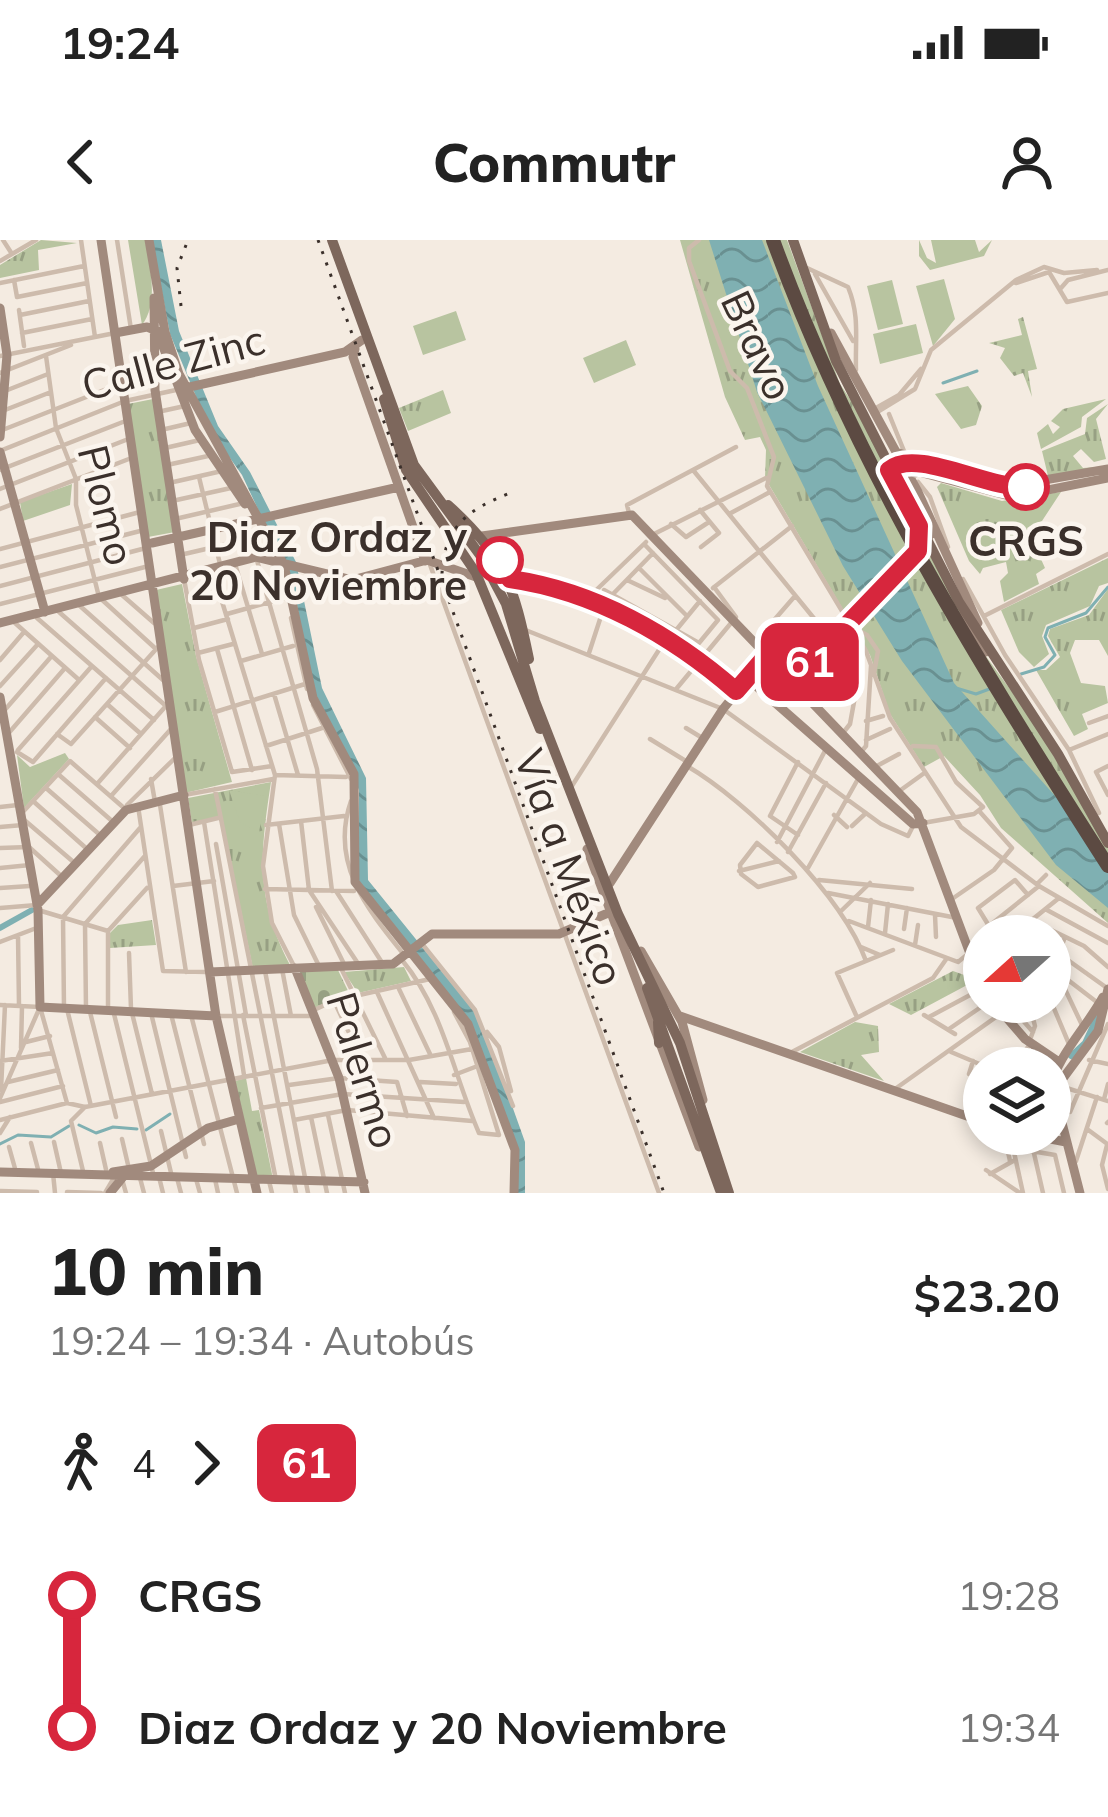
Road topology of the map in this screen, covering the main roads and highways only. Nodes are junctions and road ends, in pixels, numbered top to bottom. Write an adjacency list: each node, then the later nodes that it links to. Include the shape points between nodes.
1 (329, 240): 5 (main road); 5 (main road, via 354,350)
2 (776, 240): 17 (highway, via 846,407 971,639)
3 (795, 240): 4 (main road); 4 (main road)
4 (819, 312): 11 (main road)
5 (386, 396): 6 (main road, via 422,474); 7 (main road, via 398,473); 12 (main road, via 421,479 490,571)
6 (449, 506): 7 (main road, via 451,519); 8 (main road)
7 (439, 520): 8 (main road, via 460,542); 10 (main road)
8 (482, 536): 9 (main road)
9 (511, 581): 10 (main road, via 491,583); 12 (main road)
10 (484, 593): 12 (main road)
11 (986, 645): 13 (main road); 14 (main road)
12 (542, 724): 18 (main road); 18 (main road)
13 (1076, 789): 14 (main road); 16 (main road)
14 (1102, 812): 15 (main road)
15 (1108, 832)
16 (1108, 843)
17 (1108, 862)
18 (632, 955): 19 (main road)
19 (681, 1031): 21 (main road); 21 (main road, via 660,1025 652,1007 665,1002); 22 (main road)
20 (675, 1085): 22 (main road)
21 (694, 1090): 23 (main road)
22 (690, 1111): 23 (main road)
23 (723, 1193)

